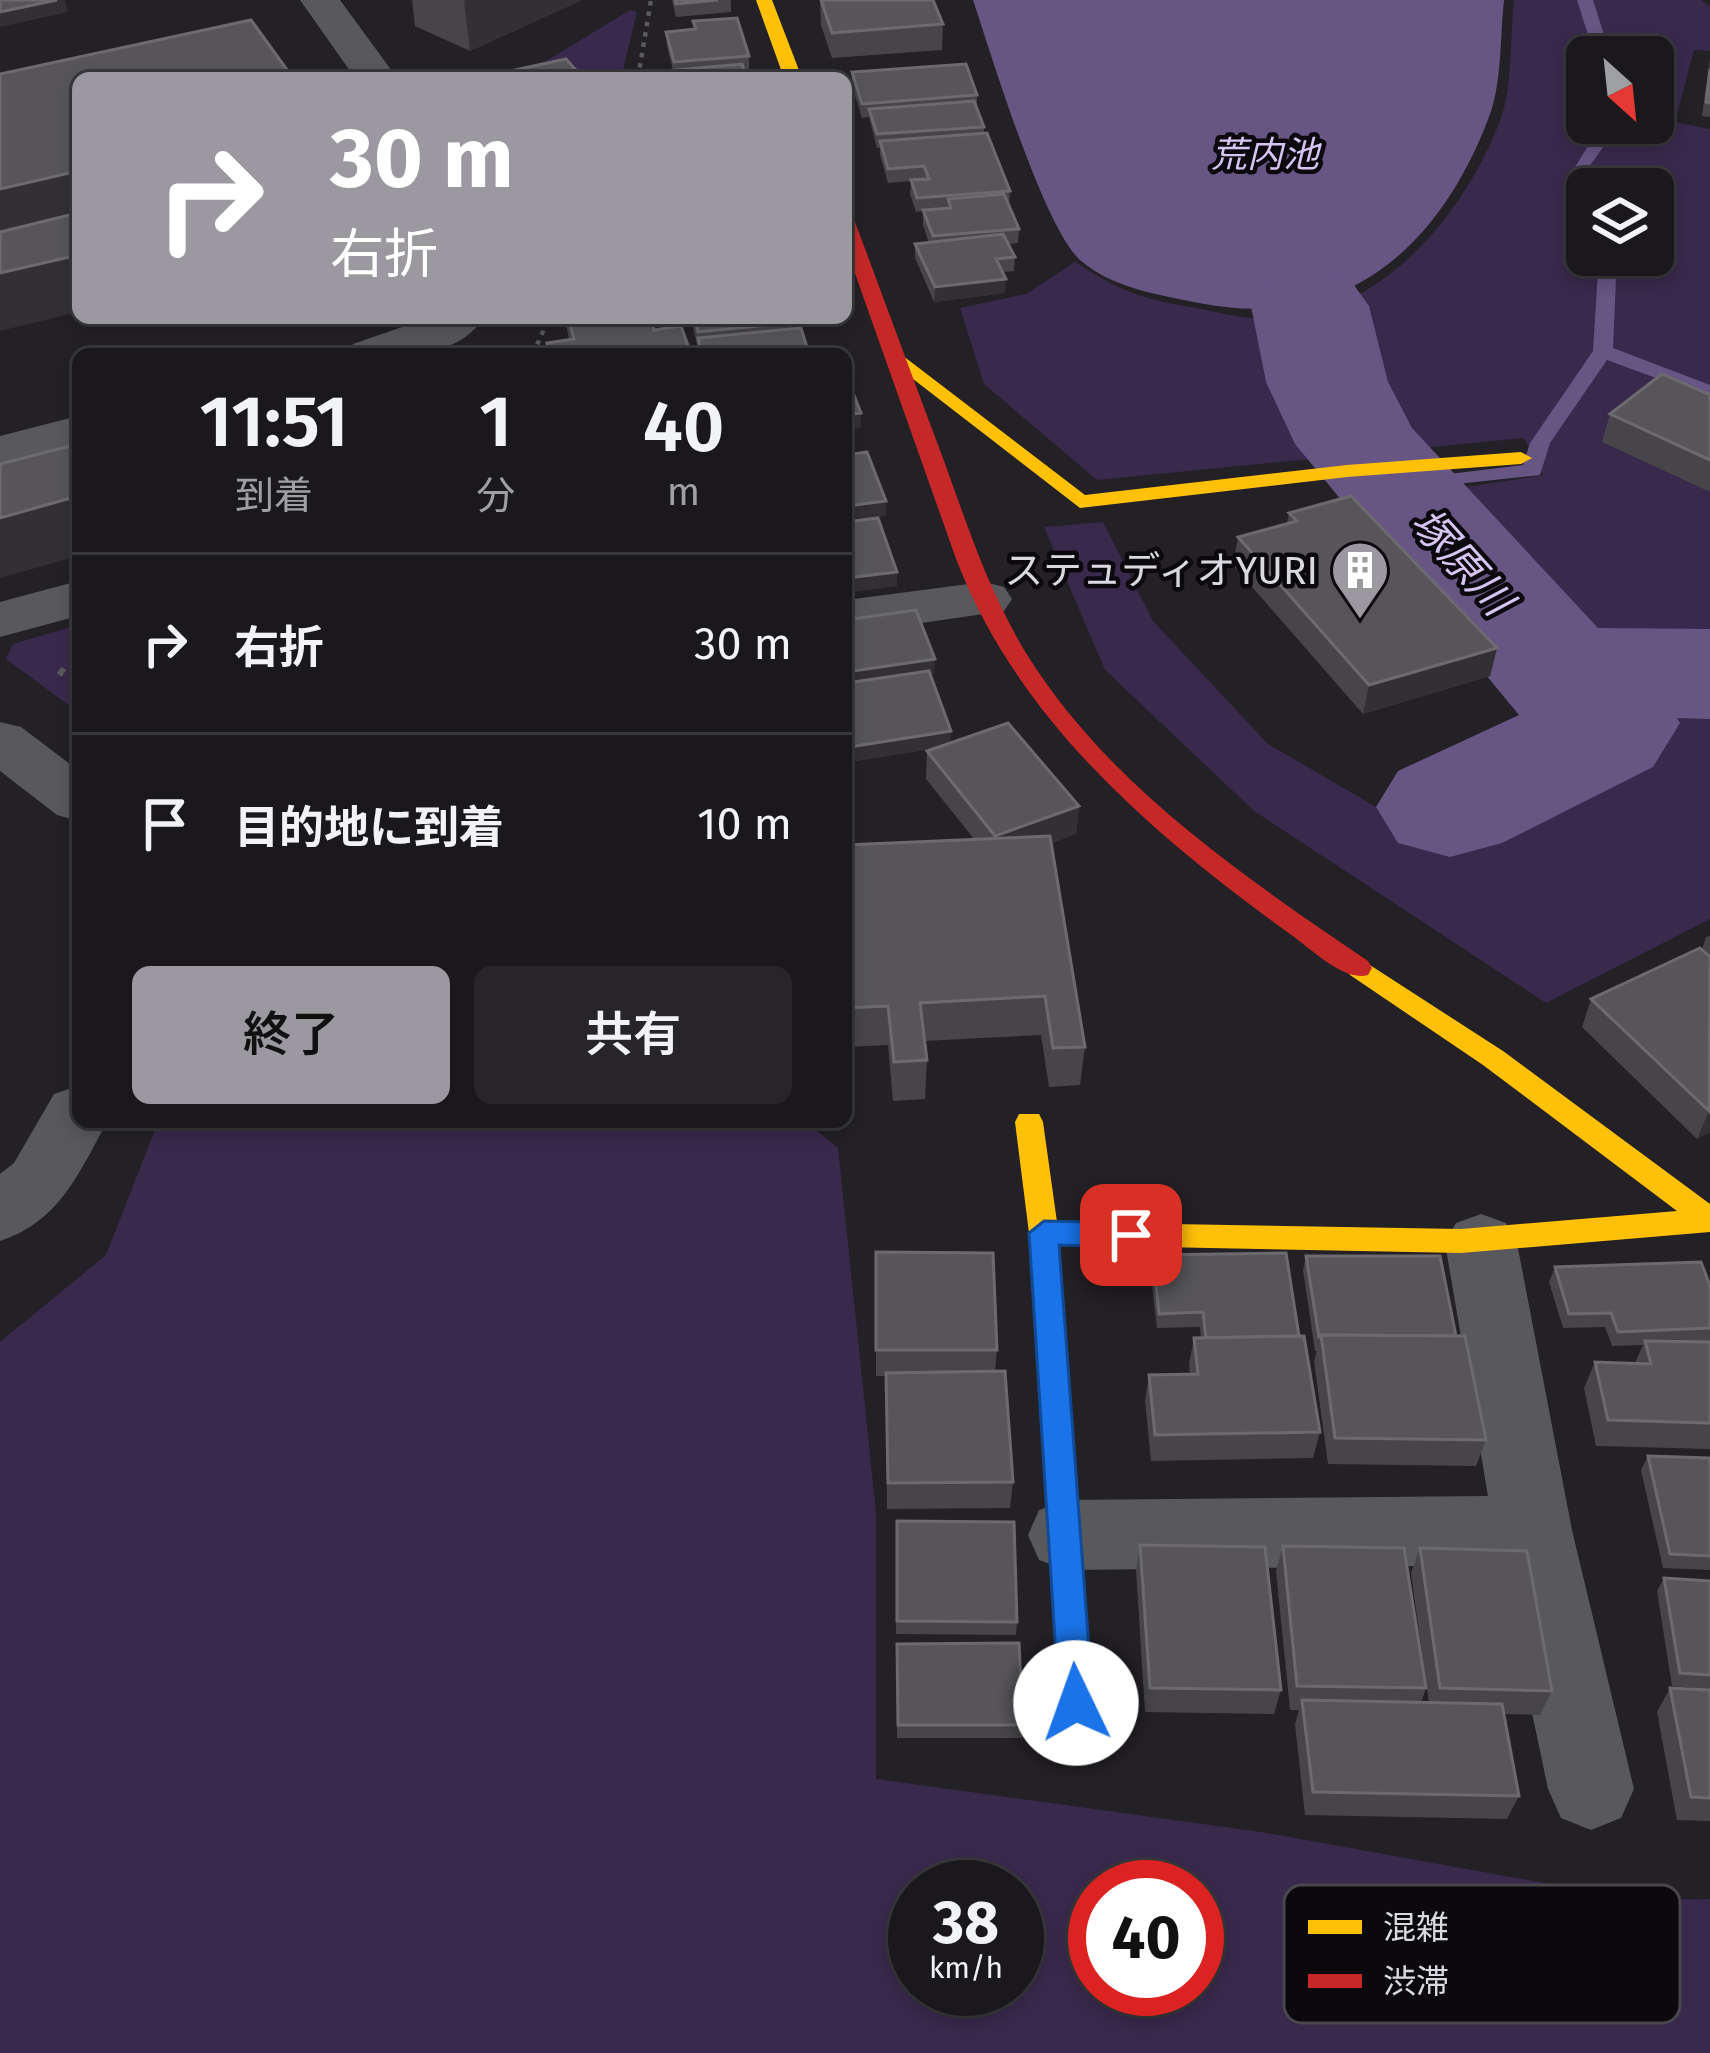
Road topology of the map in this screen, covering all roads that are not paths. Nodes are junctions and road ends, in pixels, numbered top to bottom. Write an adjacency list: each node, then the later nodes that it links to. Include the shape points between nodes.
1 (320, 0): 3 (street)
2 (764, 0): 4 (street)
3 (372, 72)
4 (791, 72)
5 (852, 237): 8 (street)
6 (451, 324): 7 (street)
7 (390, 348)
8 (896, 356): 11 (street, via 1081,502); 12 (street)
9 (72, 433): 10 (street)
10 (0, 452)
11 (1521, 458)
12 (984, 598): 14 (street); 21 (street, via 1013,654 1134,799 1234,885 1464,1038)
13 (72, 600): 15 (street)
14 (852, 616)
15 (0, 620)
16 (0, 741): 17 (street)
17 (72, 796)
18 (72, 1122): 20 (street, via 38,1182)
19 (1029, 1122): 22 (street)
20 (0, 1214)
21 (1710, 1220): 23 (street, via 1612,1236)
22 (1044, 1233): 23 (street); 25 (street)
23 (1481, 1243): 24 (street)
24 (1533, 1530): 25 (street); 27 (street)
25 (1067, 1535): 26 (street)
26 (1078, 1745)
27 (1591, 1789)

